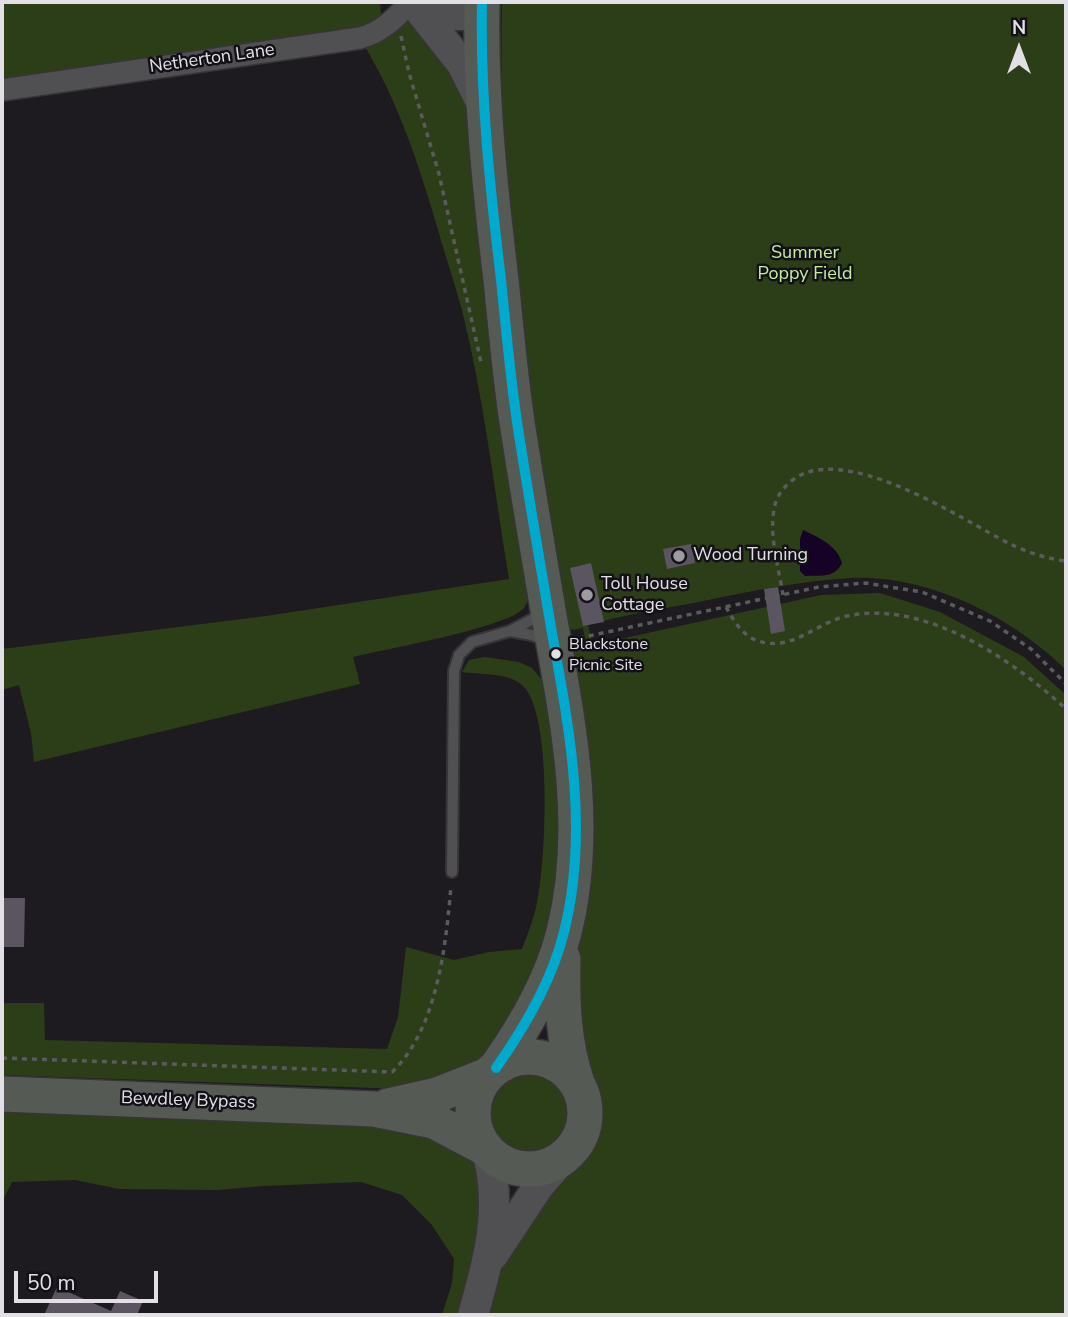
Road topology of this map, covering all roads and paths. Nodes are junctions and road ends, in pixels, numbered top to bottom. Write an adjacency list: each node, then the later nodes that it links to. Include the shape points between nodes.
1 (413, 2): 2 (main road, via 450,15); 3 (street, Netherton Lane, via 377,32 360,38); 4 (main road, via 462,64)
2 (482, 8): 4 (highway)
3 (2, 90)
4 (484, 108): 7 (highway, via 516,418)
5 (1066, 561): 6 (path, via 1012,544 917,494 856,471 807,471 782,490 774,508 772,526)
6 (783, 595): 8 (path); 11 (path, via 842,583 922,592 1011,634)
7 (547, 600): 9 (lane, via 533,619); 10 (highway)
8 (726, 607): 10 (path); 12 (path, via 746,635 768,643 789,641 844,617 867,614 924,622 982,645)
9 (510, 631): 10 (lane); 13 (lane, via 472,642 459,654 454,671)
10 (566, 642): 14 (highway, via 576,811 573,881)
11 (1066, 684)
12 (1066, 709)
13 (452, 872): 15 (path, via 447,930 424,1026 392,1072)
14 (564, 935): 16 (highway, via 530,1015); 17 (highway, via 564,1031)
15 (2, 1058)
16 (492, 1072): 17 (highway, via 520,1058 536,1058 566,1070); 19 (highway, Bewdley Bypass, via 437,1095); 20 (highway, via 474,1105 474,1121)
17 (577, 1083): 21 (highway, via 584,1098 584,1124 574,1147)
18 (2, 1094): 19 (highway, Bewdley Bypass)
19 (374, 1109): 20 (highway, Bewdley Bypass, via 434,1121)
20 (486, 1149): 21 (highway, via 510,1166 528,1169); 22 (main road, via 495,1191)
21 (562, 1159): 22 (main road)
22 (489, 1262): 23 (main road)
23 (472, 1315)

